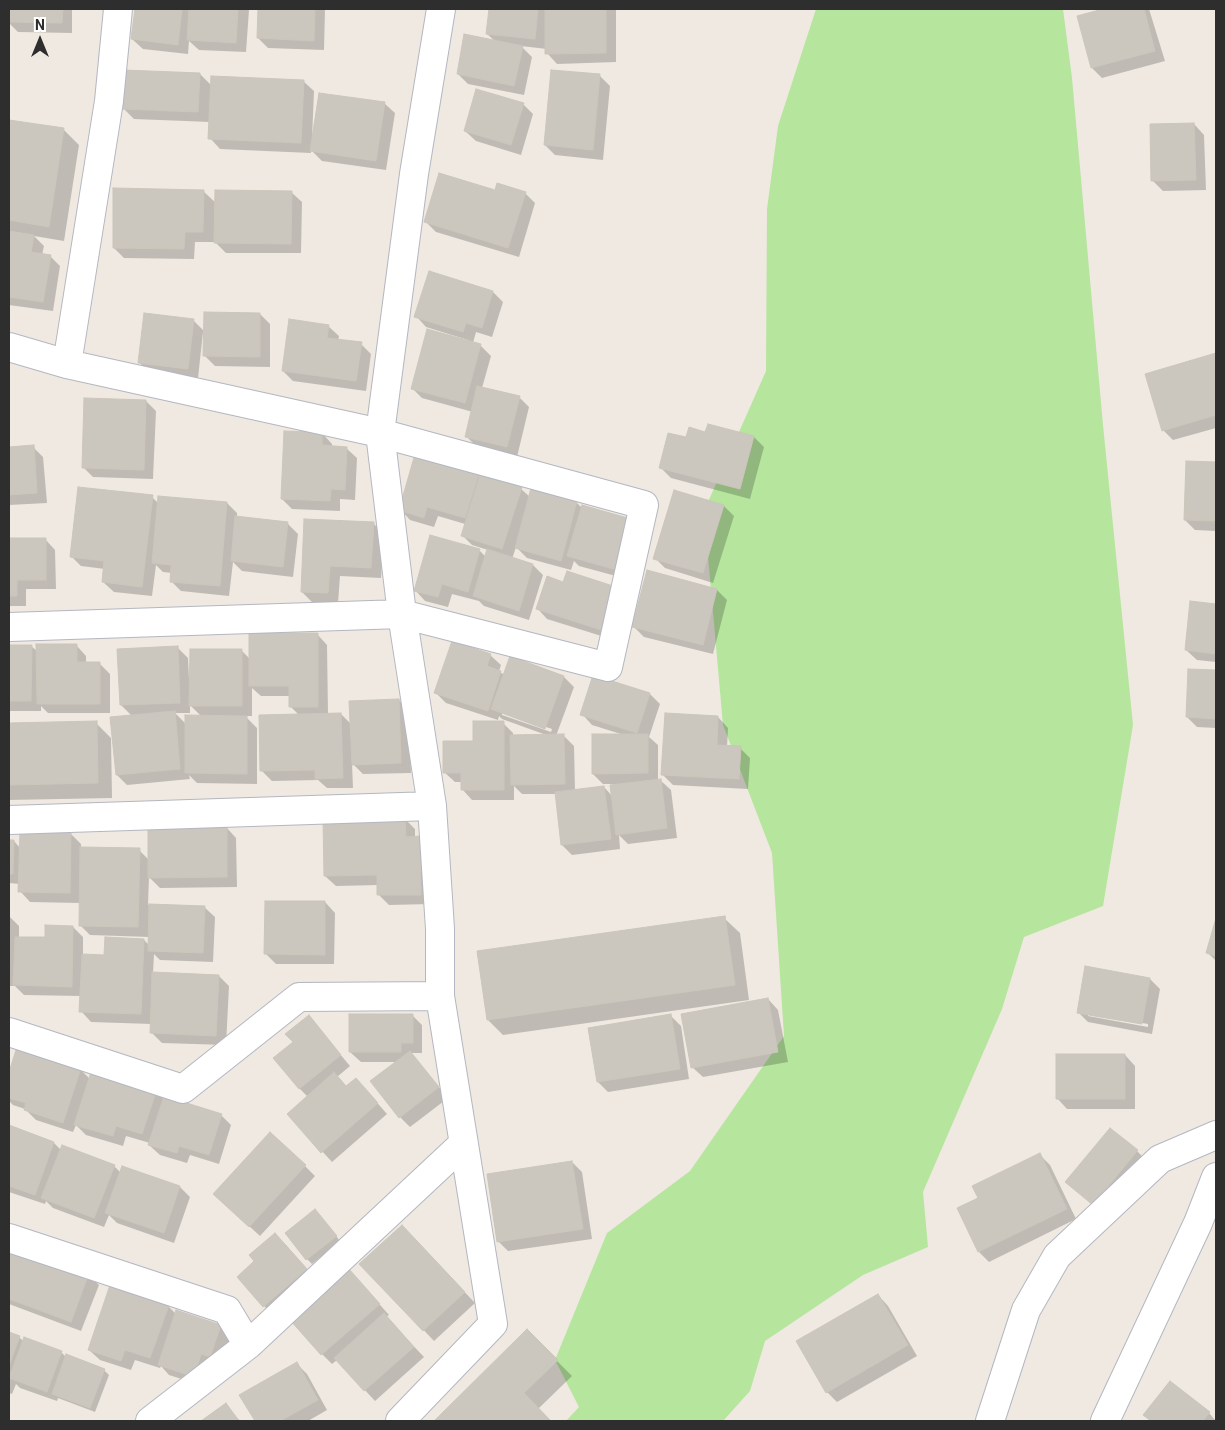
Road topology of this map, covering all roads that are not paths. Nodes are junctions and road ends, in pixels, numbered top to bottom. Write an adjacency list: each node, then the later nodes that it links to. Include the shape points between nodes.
1 (118, 9): 4 (street, via 109,101)
2 (441, 9): 5 (street, via 414,174)
3 (9, 347): 4 (street)
4 (67, 364): 5 (street)
5 (380, 433): 6 (street); 6 (street, via 644,504 608,667)
6 (402, 614): 7 (street); 8 (street)
7 (9, 627)
8 (432, 806): 9 (street); 10 (street, via 440,930)
9 (9, 820)
10 (440, 996): 11 (street, via 299,997 183,1089); 13 (street)
11 (9, 1032)
12 (1216, 1135): 19 (street, via 1160,1159 1057,1256 1026,1310)
13 (463, 1144): 16 (street); 18 (street, via 493,1324)
14 (1216, 1177): 20 (street, via 1198,1223)
15 (9, 1238): 16 (street, via 227,1310)
16 (248, 1344): 17 (street)
17 (150, 1421)
18 (400, 1421)
19 (990, 1421)
20 (1105, 1421)

